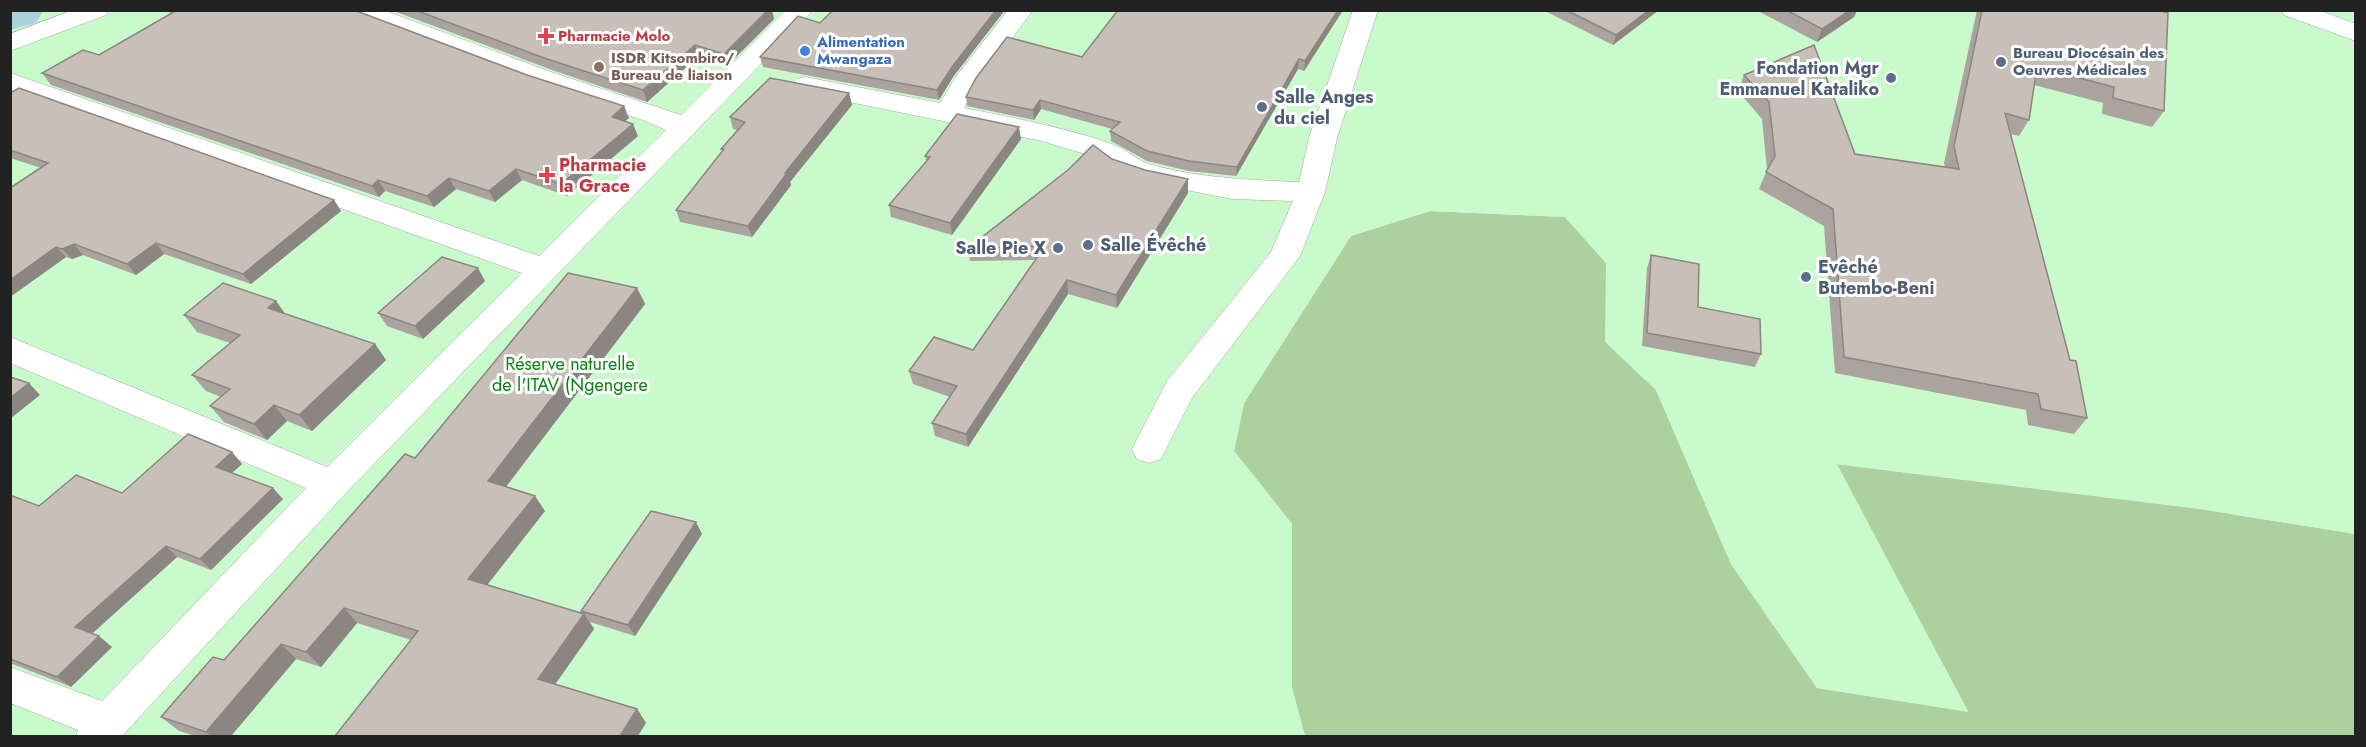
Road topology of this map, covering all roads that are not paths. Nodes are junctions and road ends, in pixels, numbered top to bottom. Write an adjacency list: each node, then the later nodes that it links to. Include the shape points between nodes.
1 (97, 10): 8 (street)
2 (358, 10): 12 (street)
3 (1022, 10): 11 (street, via 964,84)
4 (1366, 10): 13 (street, via 1323,138)
5 (2293, 10): 7 (street)
6 (795, 12): 9 (street)
7 (2355, 33)
8 (10, 43)
9 (761, 76): 11 (street); 12 (street)
10 (10, 81): 14 (street)
11 (947, 114): 13 (street, via 1046,133 1105,151 1146,173 1232,189)
12 (686, 128): 14 (street)
13 (1311, 192): 16 (street, via 1284,256 1179,390)
14 (545, 270): 17 (street)
15 (10, 349): 17 (street)
16 (1149, 449)
17 (332, 484): 19 (street)
18 (10, 685): 19 (street)
19 (102, 729)

